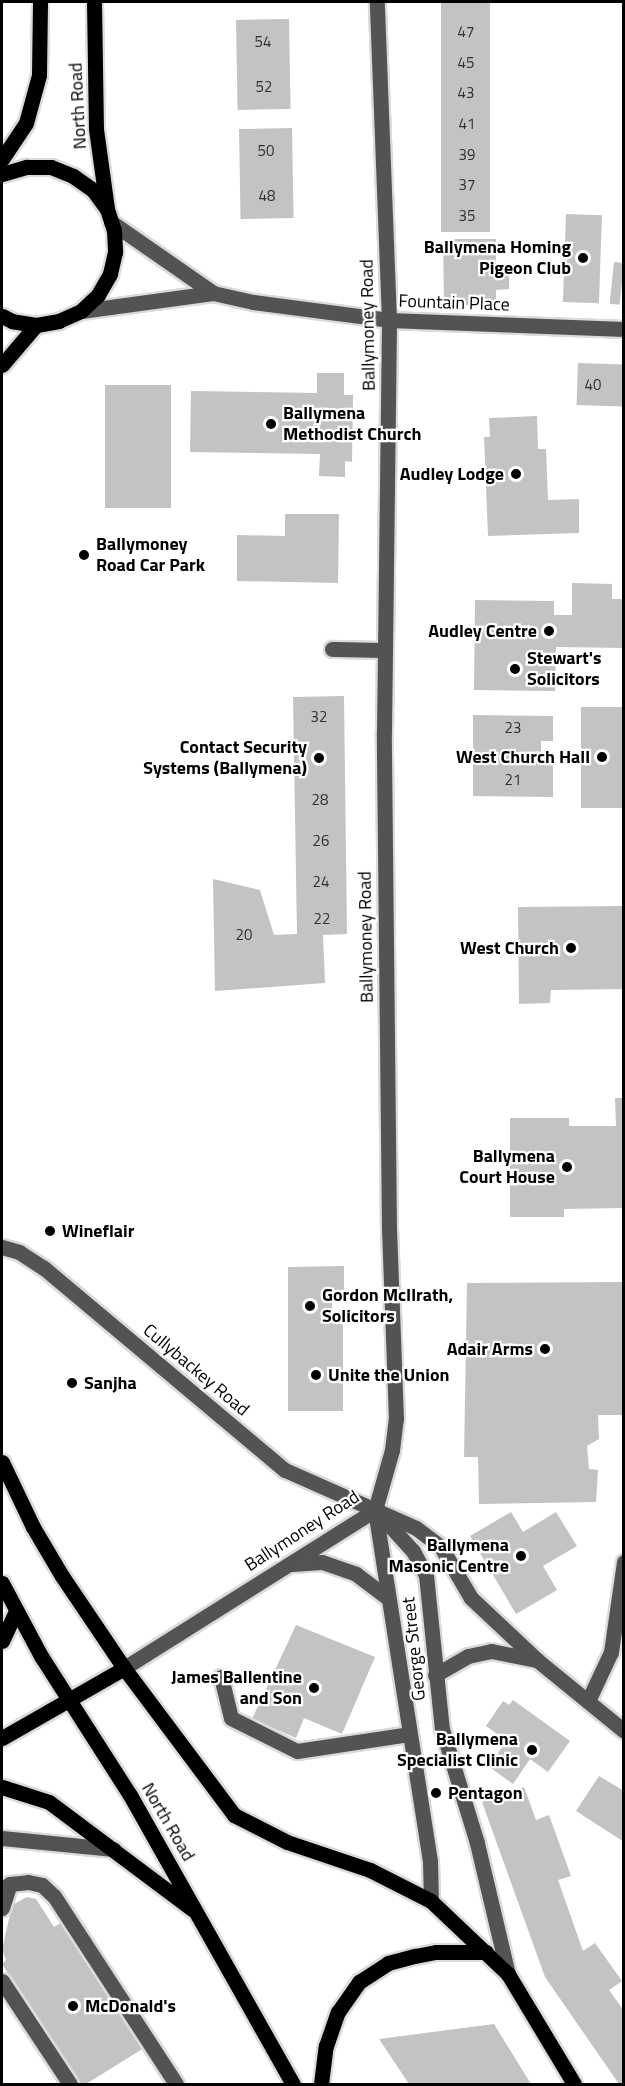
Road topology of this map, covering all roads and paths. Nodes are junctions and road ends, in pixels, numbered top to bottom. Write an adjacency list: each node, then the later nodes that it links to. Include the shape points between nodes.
1 (40, 2): 4 (main road, North Road, via 39,75 26,123)
2 (94, 2): 6 (main road, North Road, via 96,129)
3 (377, 2): 10 (street, Ballymoney Road)
4 (2, 159)
5 (2, 174): 6 (main road, via 27,166 51,168 73,176 93,190)
6 (109, 215): 7 (street, Fountain Place); 8 (main road, North Road, via 115,252 110,274 98,295)
7 (213, 293): 8 (street, Fountain Place); 10 (street, Fountain Place)
8 (81, 311): 11 (main road, via 59,321)
9 (2, 316): 11 (main road)
10 (389, 320): 12 (street, Fountain Place); 15 (street, Ballymoney Road)
11 (36, 325): 13 (main road)
12 (624, 329)
13 (2, 365)
14 (332, 649): 15 (street)
15 (385, 650): 18 (street, Ballymoney Road, via 389,1231 396,1419 392,1450)
16 (2, 1247): 18 (street, Cullybackey Road, via 19,1252 44,1268 285,1470)
17 (2, 1462): 26 (main road, via 62,1576)
18 (375, 1510): 20 (street, Ballymoney Road); 22 (street); 25 (street, Cullybackey Road, via 416,1528 441,1547 471,1598); 27 (street, George Street, via 413,1551 426,1575)
19 (624, 1562): 30 (street, via 611,1652)
20 (289, 1564): 22 (street, via 322,1562 356,1574); 26 (street, Ballymoney Road)
21 (2, 1583): 23 (main road, North Road)
22 (387, 1597): 32 (street)
23 (16, 1611): 24 (main road); 29 (main road, North Road)
24 (2, 1641)
25 (537, 1660): 27 (street, via 491,1652 468,1656); 30 (street, Cullybackey Road)
26 (124, 1668): 29 (main road, Ballymoney Road); 38 (main road, via 234,1815 287,1842 370,1870)
27 (435, 1675): 42 (street, George Street, via 441,1729 477,1843)
28 (221, 1677): 32 (street, via 231,1718 297,1751)
29 (69, 1701): 33 (main road, Ballymoney Road); 40 (main road, North Road, via 130,1795)
30 (588, 1701): 31 (street, Cullybackey Road)
31 (624, 1731)
32 (409, 1734): 38 (street, via 430,1861)
33 (2, 1738)
34 (2, 1787): 36 (main road, via 50,1802)
35 (2, 1838): 36 (street)
36 (113, 1848): 40 (main road)
37 (6, 1887): 39 (street); 45 (street, via 28,1882 42,1885 54,1896)
38 (431, 1901): 41 (main road)
39 (2, 1908)
40 (199, 1915): 46 (main road, North Road)
41 (486, 1952): 42 (main road); 47 (main road, via 416,1956 388,1964 359,1982 335,2020 326,2046)
42 (508, 1974): 48 (main road)
43 (2, 1981): 44 (street)
44 (70, 2085)
45 (176, 2085)
46 (293, 2085)
47 (321, 2085)
48 (574, 2085)

